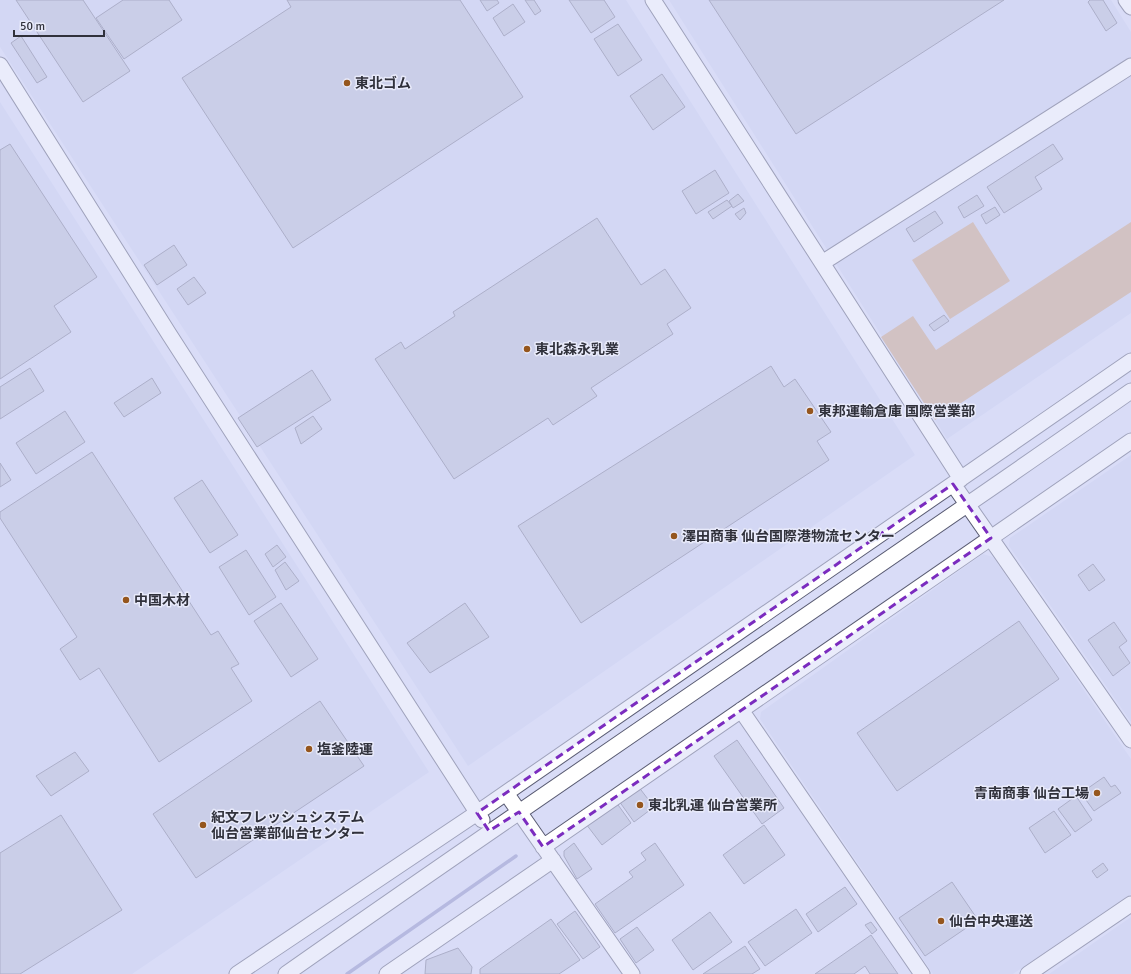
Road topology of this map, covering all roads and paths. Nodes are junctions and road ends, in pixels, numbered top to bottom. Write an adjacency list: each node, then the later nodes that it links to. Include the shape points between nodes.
1 (653, 0): 7 (street)
2 (1126, 0): 3 (street)
3 (1131, 7)
4 (0, 65): 6 (street)
5 (1131, 66): 7 (street)
6 (5, 84): 18 (street)
7 (822, 262): 11 (street)
8 (1131, 361): 11 (street)
9 (1131, 391): 12 (street)
10 (1131, 441): 13 (street)
11 (957, 481): 12 (street); 16 (street)
12 (968, 505): 13 (street); 17 (street)
13 (991, 538): 14 (street); 15 (street)
14 (741, 710): 20 (street); 27 (street)
15 (1131, 740)
16 (506, 793): 17 (street); 18 (street)
17 (519, 812): 19 (street); 20 (street)
18 (477, 813): 19 (street); 23 (street)
19 (489, 831): 24 (street)
20 (543, 847): 21 (street)
21 (553, 860): 25 (street); 26 (street)
22 (1131, 904): 28 (street)
23 (237, 974)
24 (286, 974)
25 (386, 974)
26 (632, 974)
27 (922, 974)
28 (1028, 974)

